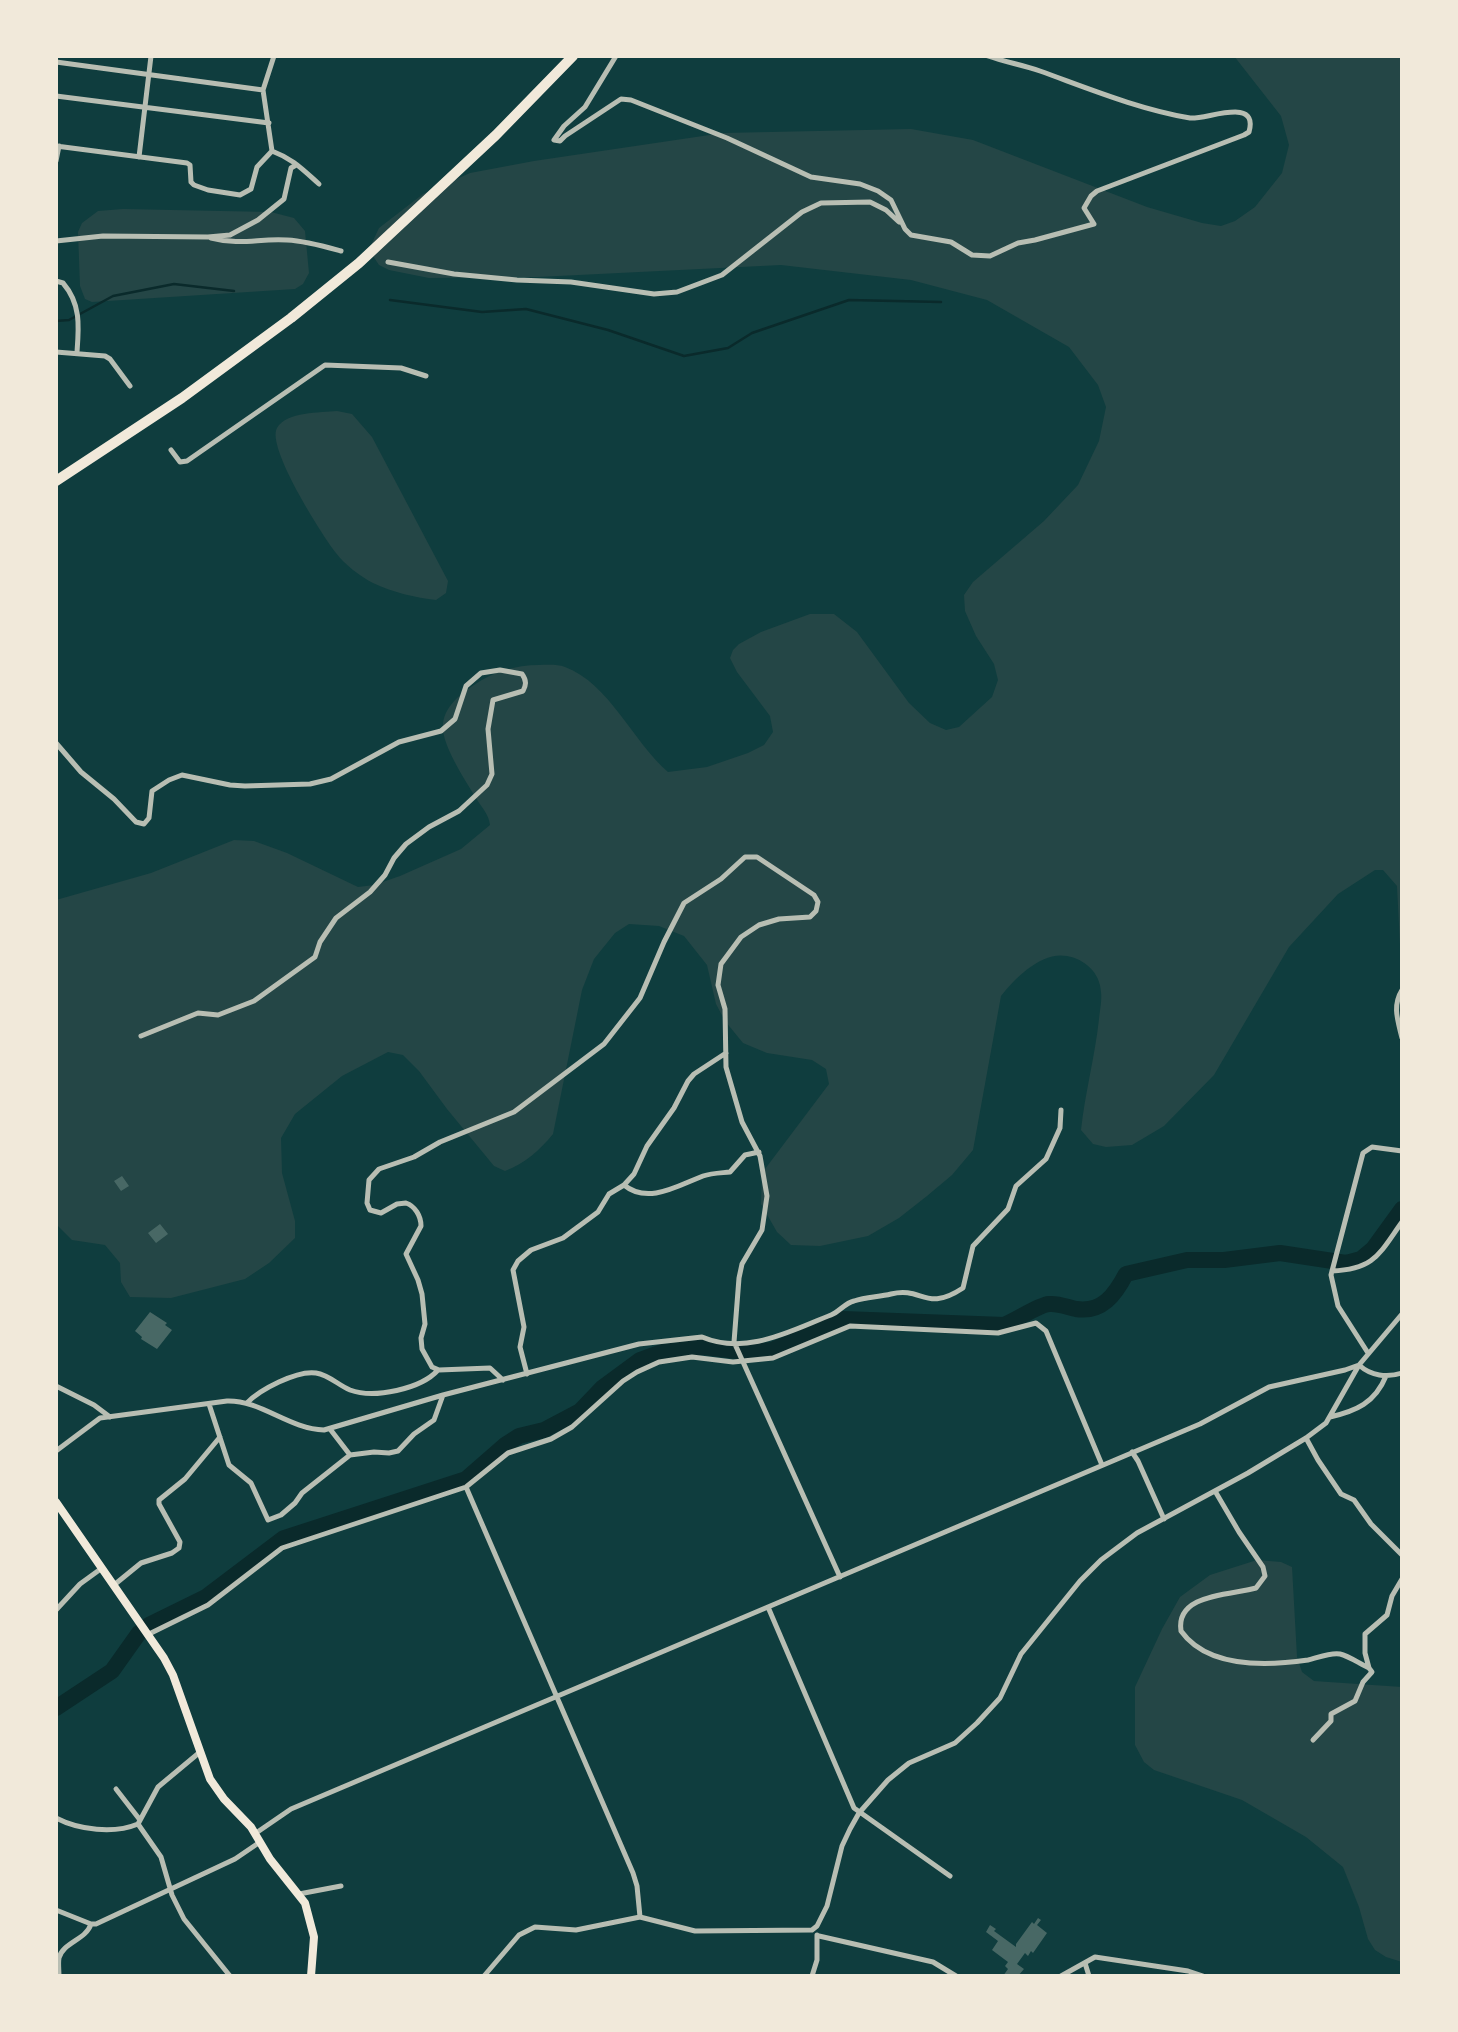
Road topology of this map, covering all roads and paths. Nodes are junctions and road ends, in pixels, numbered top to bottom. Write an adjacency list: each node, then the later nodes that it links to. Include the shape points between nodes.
1 (151, 56): 7 (street)
2 (274, 56): 8 (street)
3 (573, 56): 29 (highway, via 359,263 221,370)
4 (616, 56): 18 (street, via 584,107 554,140 560,142 621,99 631,100 811,177 878,191 891,200)
5 (988, 56): 18 (street, via 1136,106 1204,118 1240,111 1251,126 1244,135 1097,191 1084,208 1094,225 1018,243 990,256 972,255 951,242 921,238)
6 (56, 62): 7 (street)
7 (148, 76): 8 (street); 10 (street)
8 (263, 90): 11 (street)
9 (56, 96): 10 (street)
10 (144, 107): 11 (street); 14 (street)
11 (269, 123): 13 (street)
12 (57, 146): 14 (street); 15 (street)
13 (272, 151): 14 (street, via 257,167 251,189 240,195 194,186 187,163); 16 (street)
14 (139, 157)
15 (56, 161)
16 (296, 164): 17 (street); 19 (street, via 284,200 274,210 242,231)
17 (319, 184)
18 (905, 229): 22 (street, via 896,217 870,202 821,203 802,212 722,275 677,292 654,294 571,282 454,274)
19 (208, 237): 20 (street); 21 (street, via 239,244 310,242)
20 (56, 241)
21 (341, 251)
22 (388, 262)
23 (56, 281): 25 (street, via 63,283 75,301)
24 (56, 352): 25 (street)
25 (77, 352): 27 (street, via 110,359)
26 (426, 376): 28 (street, via 401,368 325,365 187,461 180,462)
27 (130, 386)
28 (171, 450)
29 (56, 481)
30 (56, 743): 32 (street, via 81,772 136,822 144,824 152,791 178,775 245,786 331,779 400,742 441,731 456,719 466,686 481,673 500,670 522,674 525,679 523,691 493,700 491,705 492,774 487,785 459,811 405,844 370,892 336,918 315,957 254,1001 218,1015 198,1013)
31 (1402, 990): 33 (street, via 1396,1007)
32 (141, 1035)
33 (1402, 1038)
34 (726, 1054): 37 (street, via 742,1122); 38 (street, via 688,1081); 46 (street, via 725,1009 718,985 724,958 749,930 779,919 810,917 818,902 814,895 751,856 686,901 640,998 604,1044 517,1111 372,1175 367,1193 370,1210 382,1213 406,1203 421,1221 406,1254 422,1294 422,1349)
35 (1061, 1110): 42 (street, via 1060,1128 1046,1159 1016,1186 1008,1209 973,1247 962,1288 941,1300 900,1292 852,1301 787,1334)
36 (1402, 1151): 40 (street, via 1372,1147 1363,1153)
37 (758, 1152): 38 (street, via 745,1155 730,1172 704,1175 670,1191 640,1193); 42 (street, via 766,1208 761,1235 738,1278)
38 (624, 1185): 48 (street, via 609,1194 589,1221 525,1254 513,1270)
39 (1402, 1222): 40 (street, via 1368,1263 1350,1270)
40 (1332, 1269): 43 (street, via 1338,1306)
41 (1402, 1314): 43 (street)
42 (735, 1344): 44 (street); 48 (street, via 702,1337 647,1342)
43 (1368, 1353): 45 (street)
44 (742, 1358): 63 (street, via 773,1358 850,1326 998,1333 1036,1323 1046,1331); 64 (street, via 733,1362 692,1357 648,1366 623,1381 572,1427 551,1439 508,1452); 70 (street)
45 (1359, 1365): 49 (street); 56 (street); 61 (street, via 1269,1387 1224,1413)
46 (438, 1370): 50 (street, via 490,1368); 54 (street, via 405,1389 370,1393 305,1373 260,1391)
47 (1402, 1373): 49 (street)
48 (527, 1374): 50 (street)
49 (1385, 1376): 56 (street, via 1363,1406)
50 (503, 1380): 52 (street)
51 (56, 1386): 55 (street)
52 (443, 1395): 57 (street); 62 (street, via 434,1420 398,1451)
53 (209, 1404): 54 (street, via 232,1400); 55 (street); 58 (street)
54 (247, 1404): 57 (street, via 310,1429)
55 (110, 1417): 60 (street, via 100,1419)
56 (1330, 1417): 59 (street)
57 (330, 1429): 62 (street)
58 (220, 1437): 62 (street, via 229,1465 251,1483 268,1520 281,1515); 72 (street, via 185,1479 159,1500 179,1548 141,1563)
59 (1306, 1438): 65 (street); 68 (street, via 1341,1494 1354,1500)
60 (56, 1451)
61 (1132, 1452): 63 (street); 67 (street)
62 (349, 1455)
63 (1102, 1465): 70 (street)
64 (466, 1487): 75 (street, via 282,1548 208,1605); 77 (street)
65 (1215, 1491): 67 (street); 76 (street, via 1264,1567 1265,1576 1256,1588 1194,1604 1180,1626 1187,1639 1205,1651 1244,1662 1287,1662 1339,1654)
66 (56, 1502): 69 (main road)
67 (1164, 1519): 81 (street, via 1120,1544 1085,1576 1021,1654 1000,1698 968,1733 895,1773)
68 (1402, 1555)
69 (102, 1568): 72 (main road); 74 (street)
70 (840, 1577): 73 (street)
71 (1402, 1578): 76 (street, via 1387,1615 1365,1634)
72 (114, 1585): 75 (main road)
73 (768, 1607): 77 (street); 81 (street)
74 (56, 1610)
75 (146, 1630): 79 (main road, via 173,1675)
76 (1369, 1668): 78 (street, via 1372,1672 1355,1701 1331,1714 1331,1721)
77 (555, 1698): 84 (street, via 291,1809); 90 (street, via 633,1873)
78 (1313, 1740)
79 (200, 1752): 83 (street, via 158,1787); 84 (main road, via 214,1786)
80 (116, 1788): 83 (street)
81 (859, 1813): 85 (street); 92 (street, via 842,1846 827,1906)
82 (56, 1818): 83 (street, via 77,1827 107,1830)
83 (139, 1822): 87 (street, via 161,1857)
84 (258, 1838): 87 (street, via 235,1859); 88 (main road)
85 (950, 1876)
86 (341, 1886): 88 (street)
87 (170, 1889): 91 (street); 96 (street, via 184,1919)
88 (299, 1894): 97 (main road, via 313,1929)
89 (56, 1910): 91 (street)
90 (640, 1917): 92 (street, via 695,1931); 98 (street, via 585,1930 526,1930)
91 (92, 1924): 95 (street, via 88,1933 61,1953)
92 (812, 1930): 93 (street)
93 (819, 1936): 99 (street); 100 (street, via 933,1962)
94 (1085, 1963): 101 (street); 102 (street); 103 (street, via 1102,1957)
95 (59, 1976)
96 (230, 1976)
97 (311, 1976)
98 (484, 1976)
99 (812, 1976)
100 (956, 1976)
101 (1061, 1976)
102 (1089, 1976)
103 (1203, 1976)

